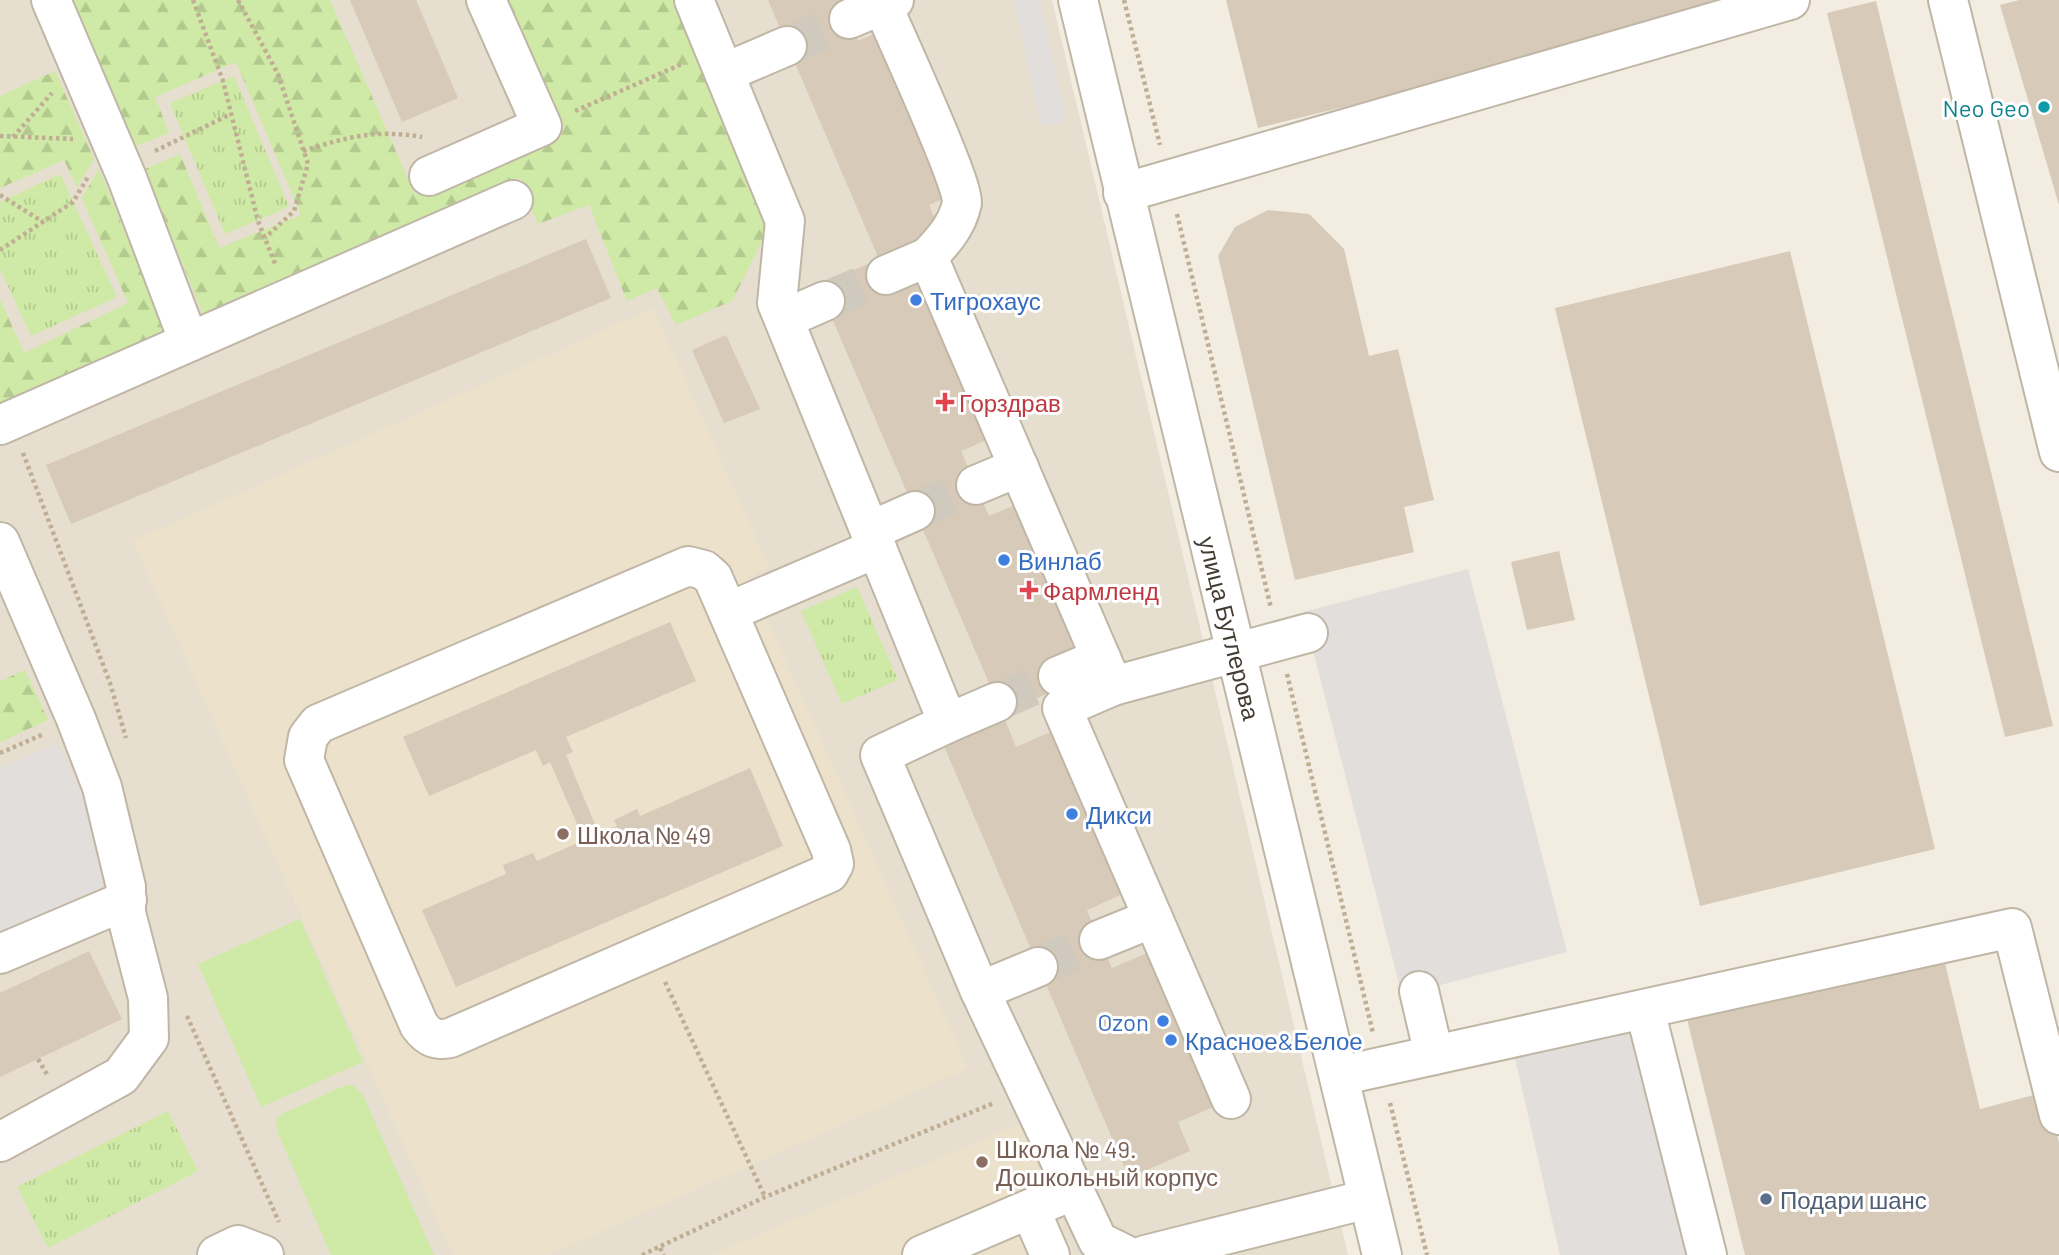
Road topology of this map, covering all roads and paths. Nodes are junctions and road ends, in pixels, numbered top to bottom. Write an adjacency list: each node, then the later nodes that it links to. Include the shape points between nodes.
1 (51, 0): 11 (street)
2 (193, 0): 14 (path)
3 (238, 0): 17 (path, via 278,74)
4 (486, 0): 19 (street, via 542,126)
5 (694, 0): 12 (street)
6 (1078, 0): 21 (street, улица Бутлерова)
7 (1790, 0): 21 (street)
8 (1948, 0): 34 (street)
9 (876, 6): 27 (street, via 963,201 950,233)
10 (787, 46): 12 (street)
11 (71, 47): 16 (path, via 50,97); 18 (street)
12 (719, 61): 13 (path); 31 (street, via 785,221 777,303)
13 (597, 101)
14 (231, 114): 18 (path); 25 (path)
15 (0, 136): 16 (path)
16 (13, 137): 18 (path)
17 (303, 151): 19 (path, via 356,135 397,133 428,138); 25 (path, via 308,164 294,211)
18 (117, 154): 24 (path, via 73,202); 32 (street)
19 (474, 155): 20 (street)
20 (429, 176)
21 (1123, 193): 42 (street, улица Бутлерова)
22 (0, 195): 24 (path)
23 (513, 201): 29 (street)
24 (43, 222): 26 (path)
25 (265, 238): 29 (path)
26 (0, 250)
27 (928, 257): 28 (street); 35 (street)
28 (886, 275)
29 (289, 299): 32 (street)
30 (825, 301): 31 (street)
31 (783, 319): 38 (street)
32 (189, 342): 33 (street)
33 (0, 425)
34 (2059, 452)
35 (1019, 467): 36 (street); 43 (street)
36 (976, 485)
37 (915, 511): 38 (street)
38 (874, 540): 40 (street); 47 (street)
39 (0, 542): 46 (street)
40 (728, 612): 52 (street, via 834,864 821,879); 52 (street, via 713,578 688,566 318,724 304,748 304,760 427,1035 450,1038)
41 (1308, 633): 42 (street)
42 (1235, 650): 43 (street); 60 (street, улица Бутлерова)
43 (1107, 672): 44 (street); 50 (street, via 1062,708)
44 (1058, 676)
45 (997, 702): 47 (street)
46 (76, 719): 48 (path); 49 (street, via 102,787)
47 (948, 723): 56 (street, via 880,755)
48 (0, 753)
49 (127, 900): 53 (street); 64 (street, via 126,913 148,998 149,1038 121,1076)
50 (1153, 918): 51 (street); 61 (street)
51 (1099, 940)
52 (651, 951): 66 (path)
53 (0, 954)
54 (1038, 967): 56 (street)
55 (1419, 990): 59 (street)
56 (980, 991): 65 (street)
57 (1645, 1010): 59 (street); 63 (street, via 2012,928); 79 (street)
58 (186, 1015): 69 (path)
59 (1434, 1055): 60 (street)
60 (1339, 1076): 67 (street, улица Бутлерова)
61 (1231, 1099)
62 (973, 1112): 66 (path)
63 (2059, 1115)
64 (0, 1142)
65 (1074, 1190): 68 (street); 76 (street, via 1098,1241)
66 (765, 1197): 70 (path)
67 (1368, 1199): 77 (street); 78 (street, улица Бутлерова)
68 (1030, 1209): 74 (street); 75 (street)
69 (273, 1242): 71 (street, via 238,1245)
70 (660, 1248): 72 (path); 73 (path)
71 (217, 1255)
72 (642, 1255)
73 (664, 1255)
74 (922, 1255)
75 (1049, 1255)
76 (1126, 1255)
77 (1146, 1255)
78 (1382, 1255)
79 (1707, 1255)

